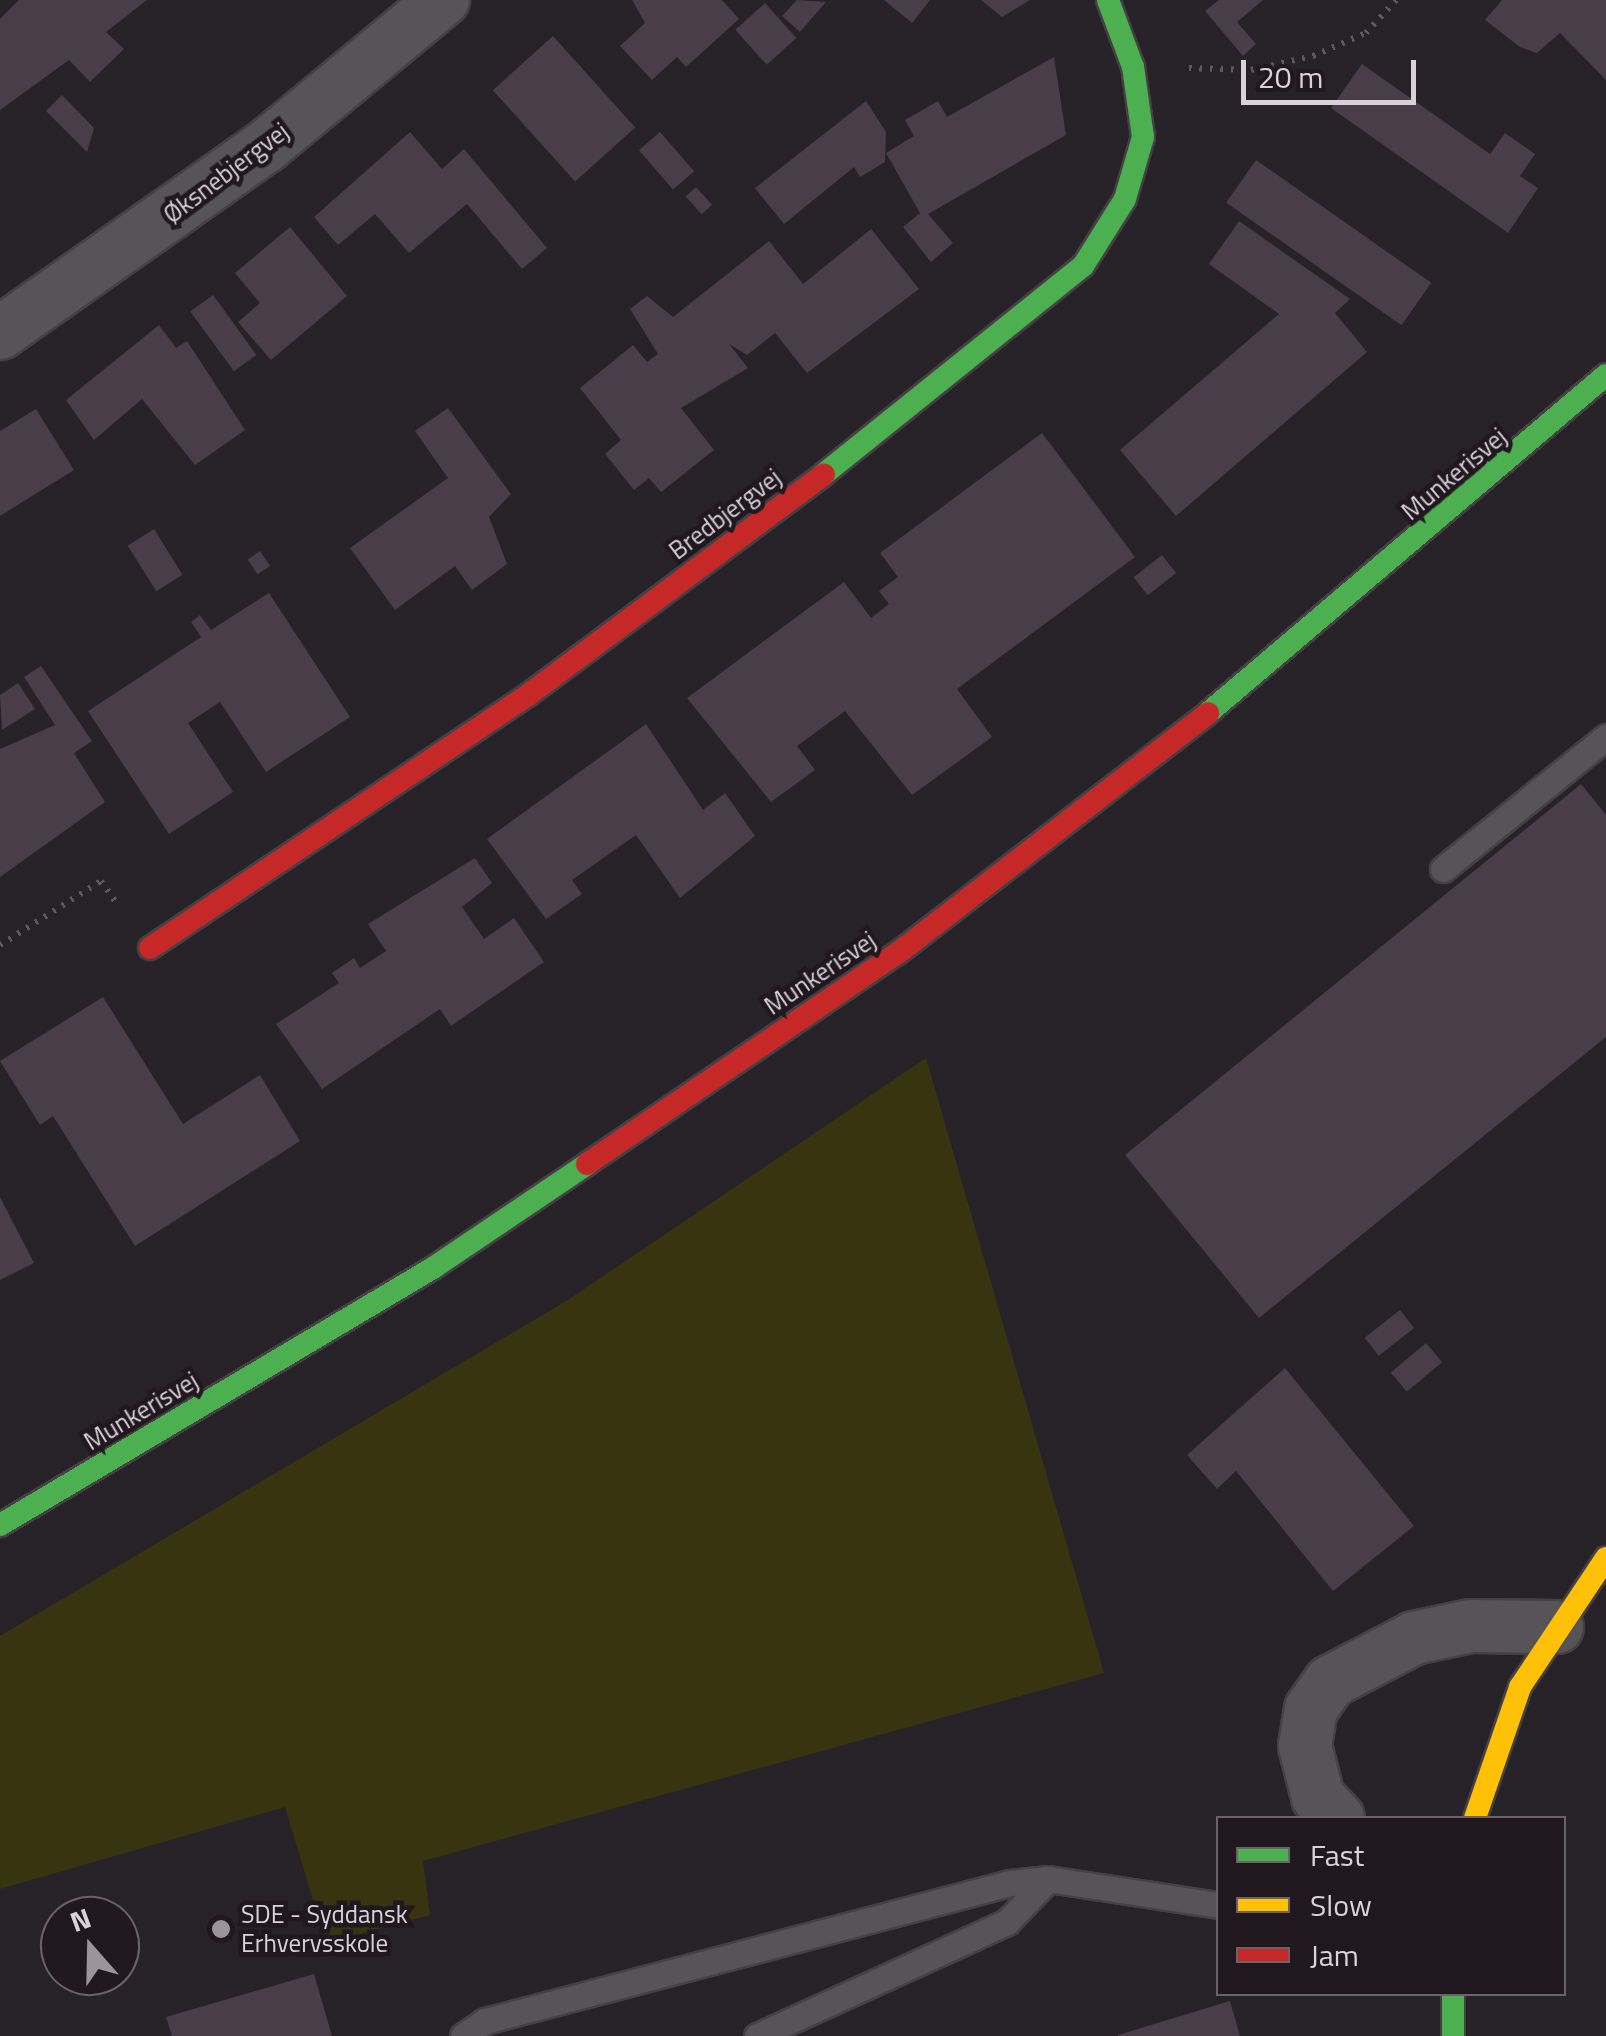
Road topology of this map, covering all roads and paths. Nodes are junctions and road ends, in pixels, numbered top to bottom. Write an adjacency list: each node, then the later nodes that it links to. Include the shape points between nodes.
1 (443, 0): 5 (street, Øksnebjergvej, via 264,147)
2 (1108, 0): 4 (main road, Bredbjergvej)
3 (1396, 0): 4 (path, via 1366,33 1314,56 1251,70)
4 (1133, 67): 10 (main road, Bredbjergvej, via 1143,137 1126,199 1083,266 896,420 528,696)
5 (0, 334)
6 (1606, 375): 11 (main road, Munkerisvej, via 1233,694 898,954 434,1268)
7 (1606, 737): 8 (lane)
8 (1443, 869)
9 (0, 944): 10 (path, via 101,881)
10 (150, 948)
11 (0, 1525)
12 (1606, 1558): 13 (main road)
13 (1558, 1627): 14 (street, via 1471,1626 1414,1638 1330,1682 1311,1709 1305,1746 1318,1796); 15 (main road, via 1494,1747)
14 (1336, 1816)
15 (1475, 1816)
16 (1048, 1880): 17 (lane); 19 (lane, via 968,1891 484,2021); 20 (lane, via 1007,1922)
17 (1216, 1905)
18 (1452, 1996): 21 (main road)
19 (464, 2036)
20 (757, 2036)
21 (1453, 2036)

